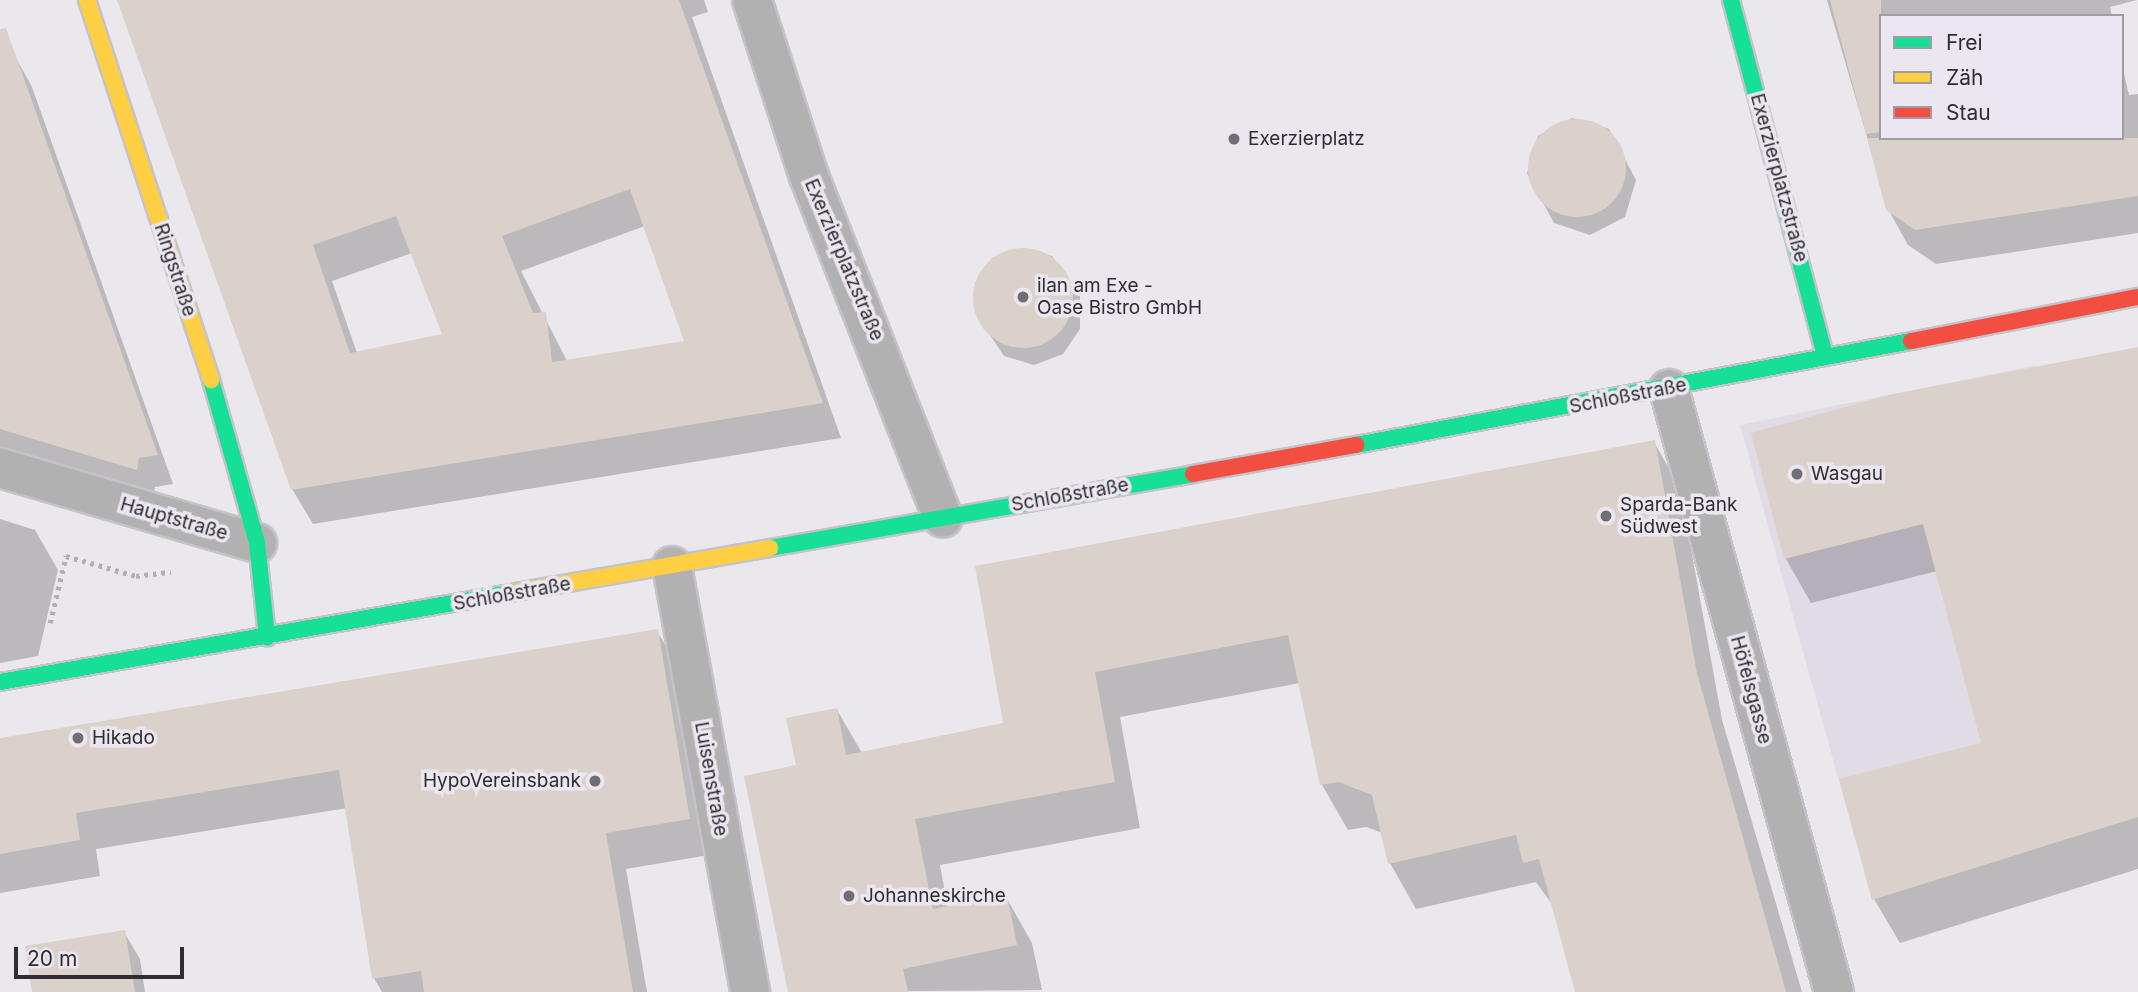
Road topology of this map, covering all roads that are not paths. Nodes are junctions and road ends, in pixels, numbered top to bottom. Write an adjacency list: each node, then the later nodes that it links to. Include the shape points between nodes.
1 (86, 0): 9 (street, Ringstraße, via 221,412)
2 (751, 0): 8 (street, Exerzierplatzstraße, via 809,176)
3 (1731, 0): 5 (street, Exerzierplatzstraße)
4 (2138, 297): 5 (street, Schloßstraße)
5 (1825, 357): 6 (street, Schloßstraße)
6 (1669, 388): 8 (street, Schloßstraße); 14 (street, Höfelsgasse)
7 (0, 468): 9 (street, Hauptstraße)
8 (943, 517): 10 (street, Schloßstraße)
9 (257, 542): 11 (street)
10 (672, 566): 11 (street, Schloßstraße); 13 (street, Luisenstraße)
11 (267, 636): 12 (street, Schloßstraße)
12 (0, 682)
13 (750, 992)
14 (1834, 992)

